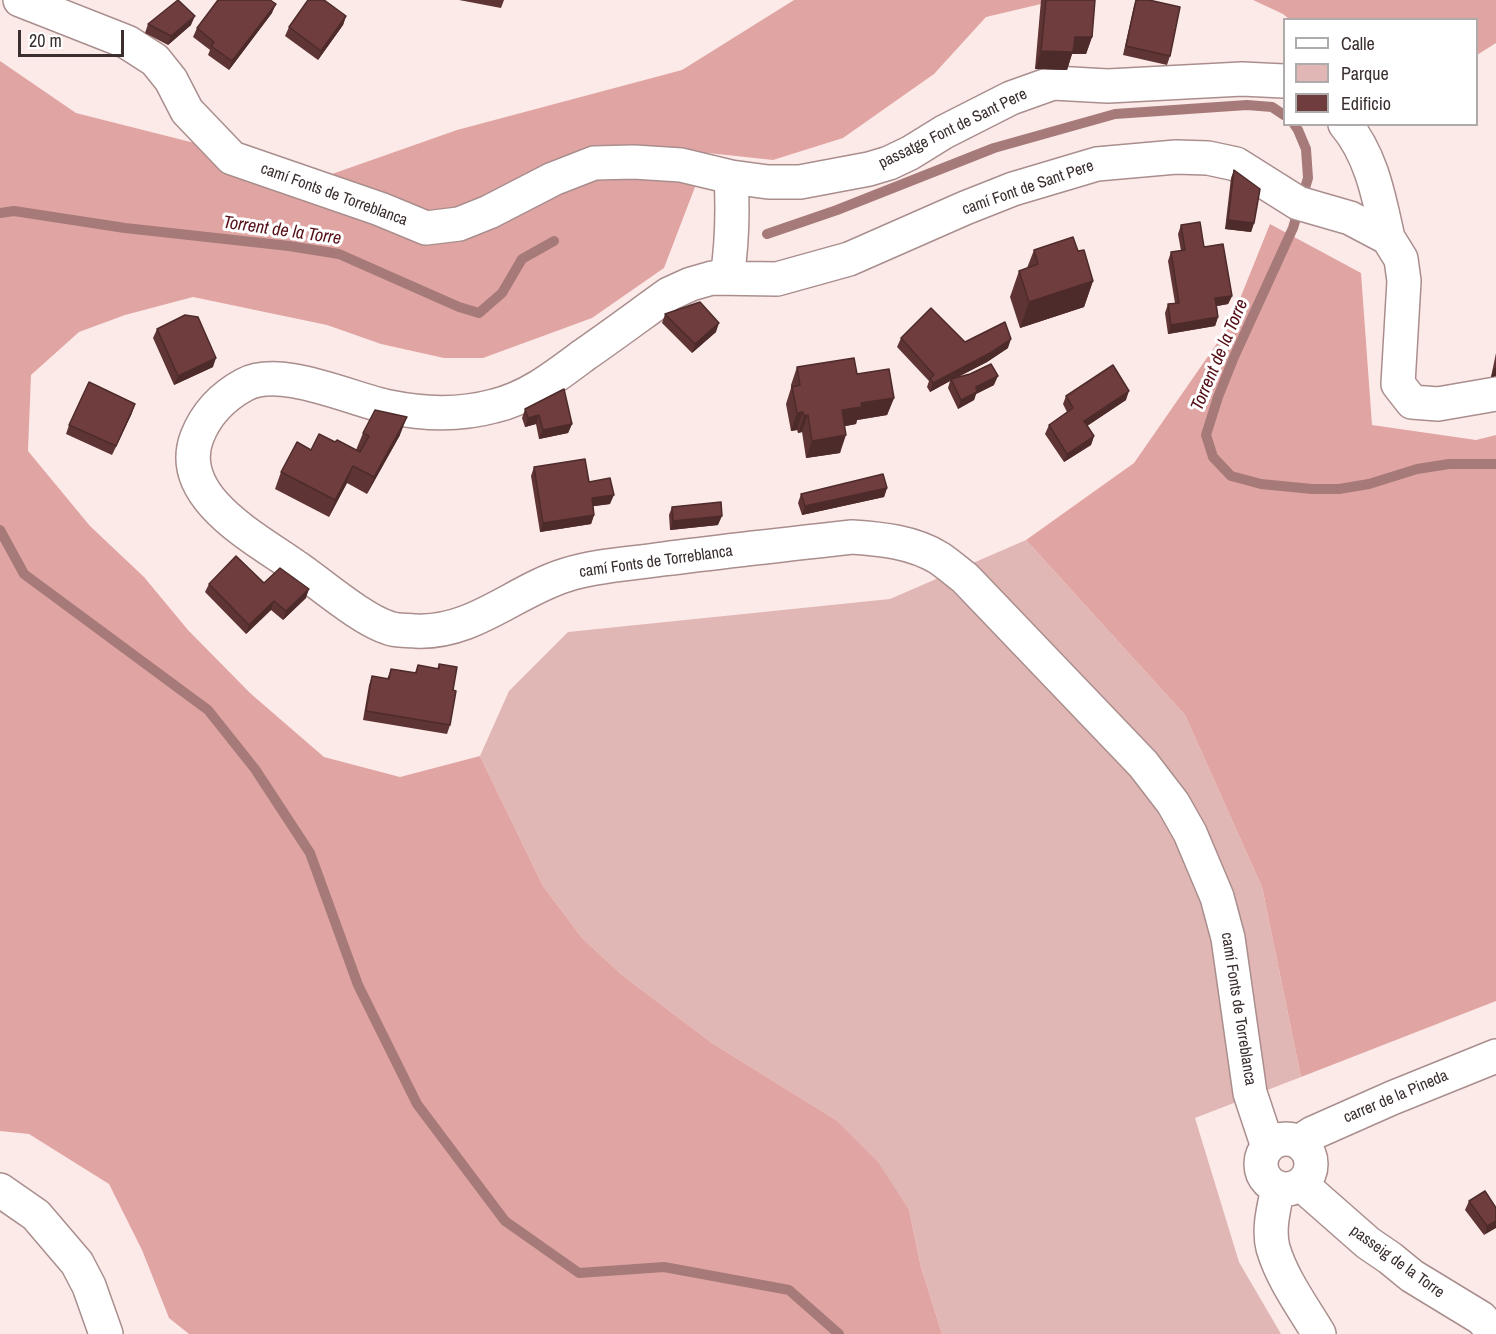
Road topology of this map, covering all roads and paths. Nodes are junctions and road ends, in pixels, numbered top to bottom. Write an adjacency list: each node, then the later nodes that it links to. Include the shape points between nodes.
1 (20, 0): 4 (street, camí Fonts de Torreblanca, via 127,42 155,60 187,111 232,158 426,228 459,224 553,178 594,163 681,165)
2 (1283, 81): 4 (street, passatge Font de Sant Pere, via 1108,86 1053,83 1011,98 889,163 800,182)
3 (1347, 126): 5 (street, via 1372,173)
4 (731, 177): 6 (street, via 733,208)
5 (1388, 238): 6 (street, camí Font de Sant Pere, via 1372,228 1298,203 1236,164 1176,157 1097,164 1013,189 849,259 777,279); 7 (street, via 1401,259 1404,281 1398,384 1412,402 1438,404)
6 (727, 278): 9 (street, camí Fonts de Torreblanca, via 712,278 669,294 543,385 491,407 421,412 288,380 266,378 248,383 215,406 201,425 194,445 194,468 209,501 228,519 367,617 389,628 438,631 486,615 544,584 589,569 852,537 887,539 938,557 973,585 1143,764 1173,803 1217,897 1228,938 1250,1093)
7 (1496, 394)
8 (1496, 1056): 9 (street, carrer de la Pineda)
9 (1283, 1144): 10 (street, via 1261,1162 1261,1170 1265,1178); 10 (street, via 1305,1147 1312,1163 1307,1179)
10 (1290, 1187): 13 (street, via 1272,1230 1273,1248 1297,1300); 14 (street, passeig de la Torre, via 1412,1276 1481,1318)
11 (0, 1190): 12 (street, via 36,1215 77,1263)
12 (106, 1334)
13 (1320, 1334)
14 (1496, 1334)

